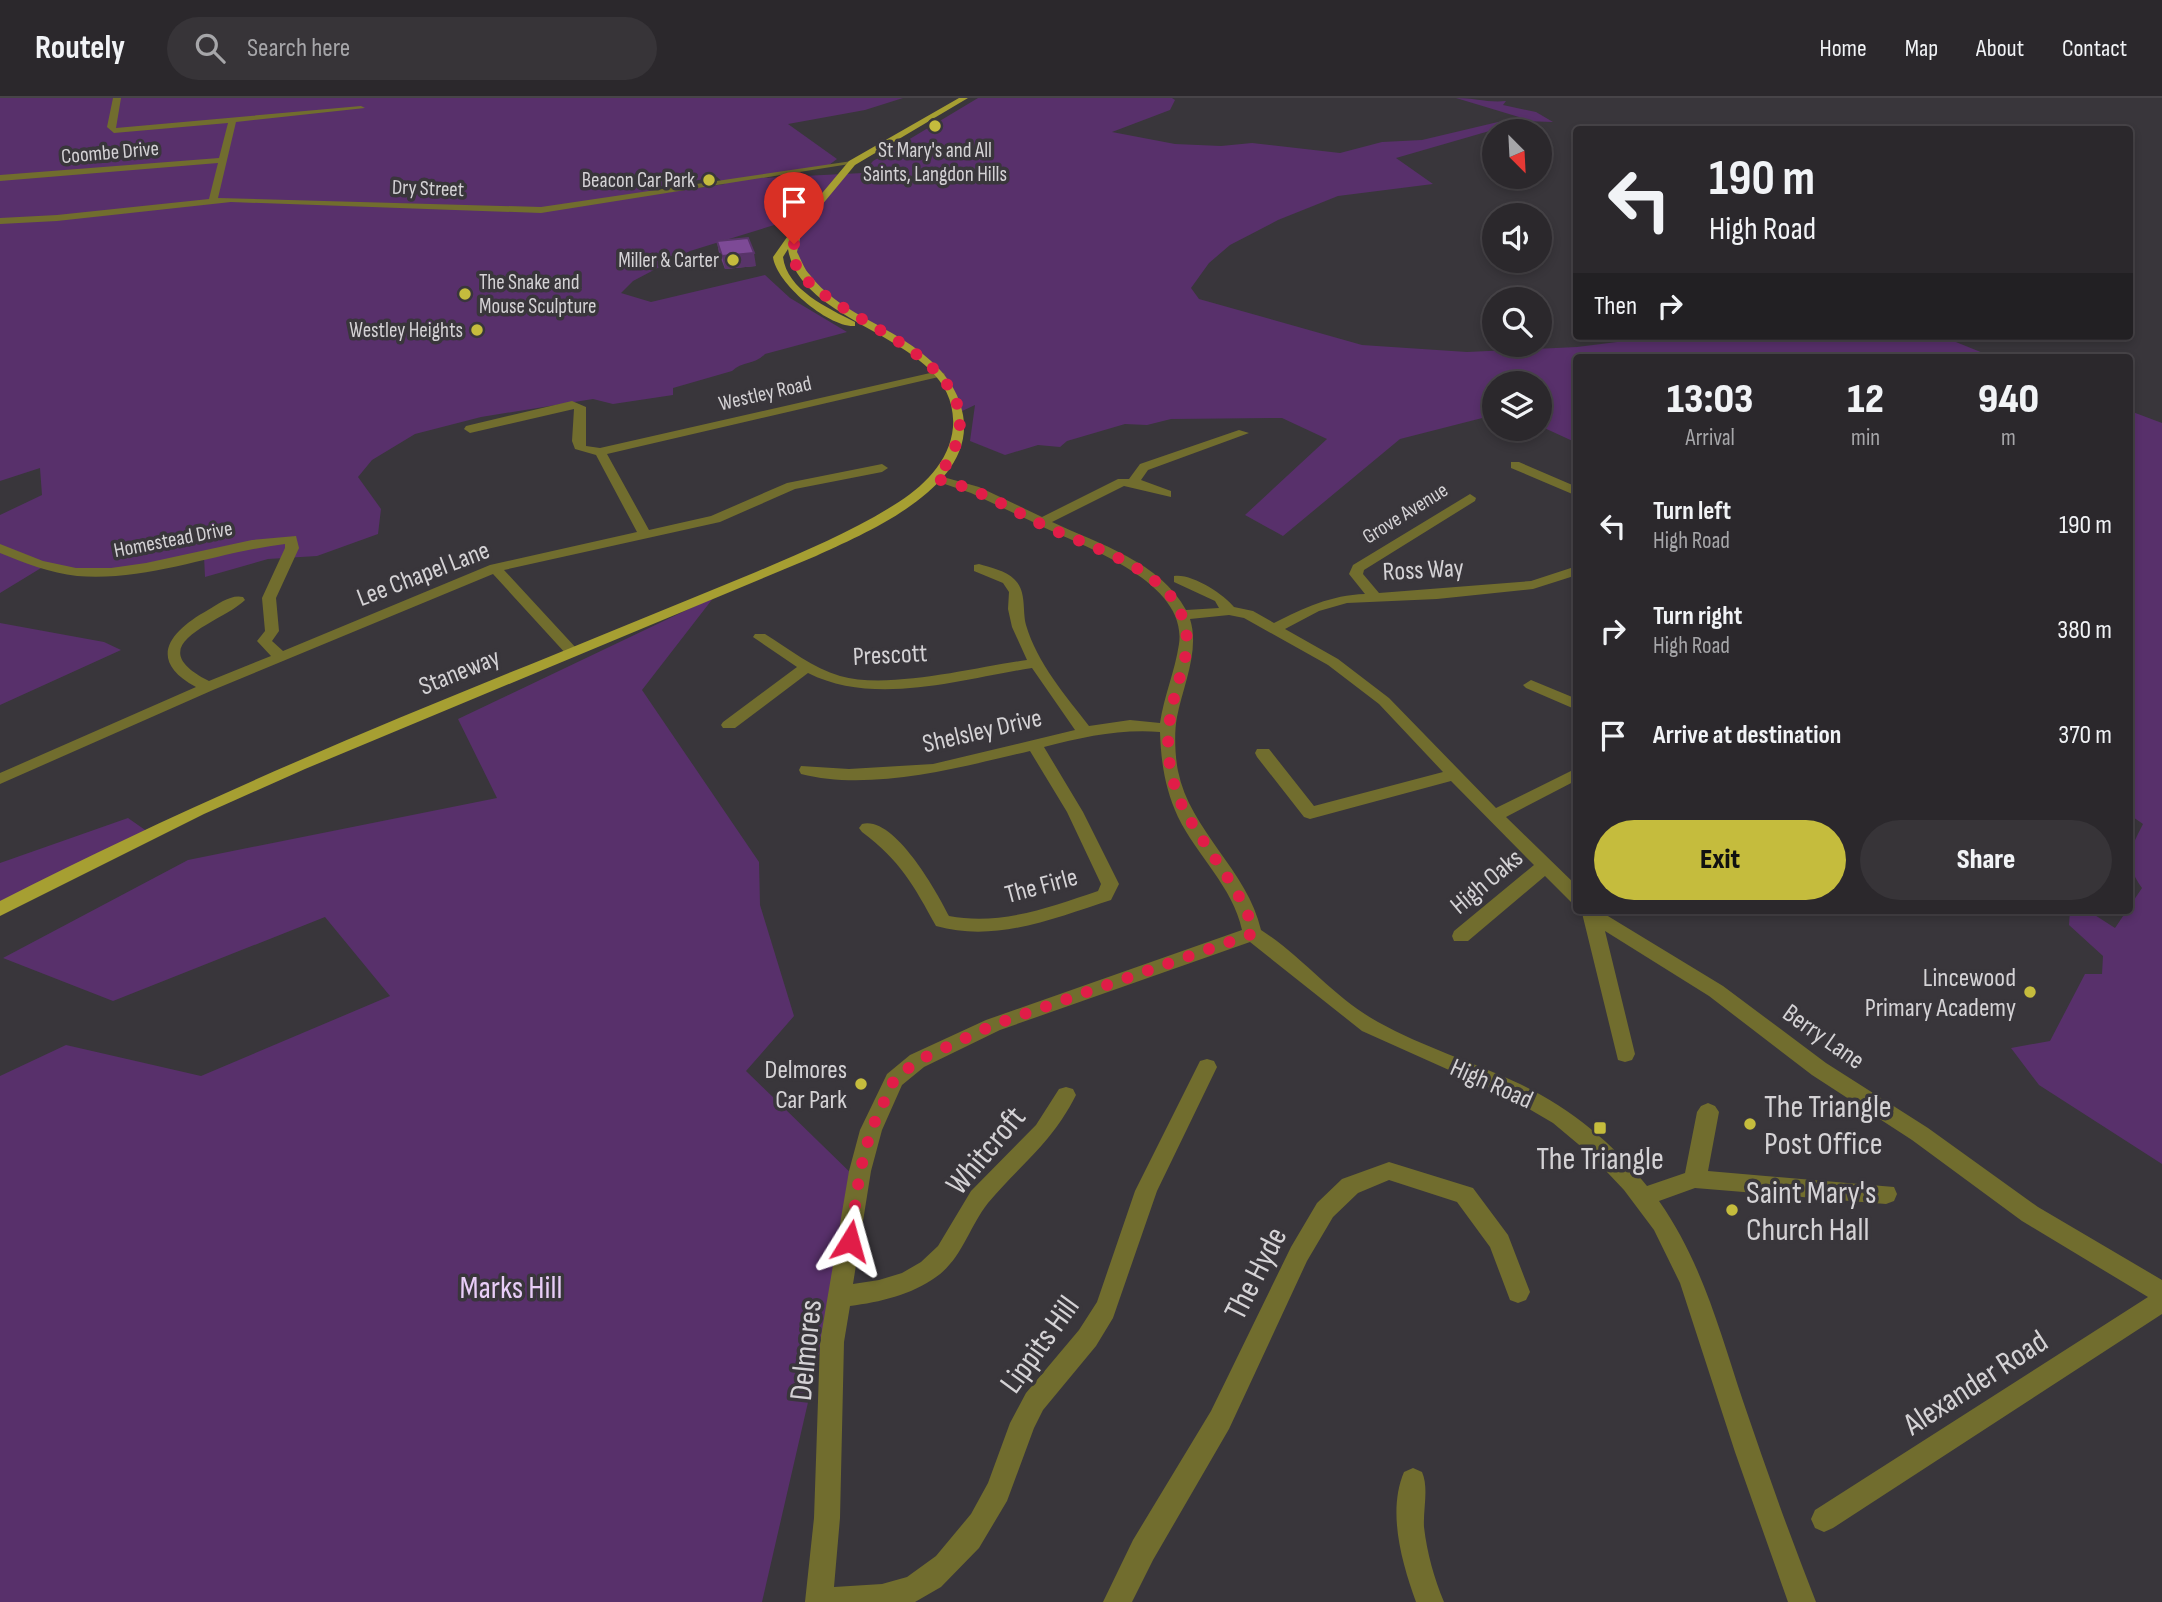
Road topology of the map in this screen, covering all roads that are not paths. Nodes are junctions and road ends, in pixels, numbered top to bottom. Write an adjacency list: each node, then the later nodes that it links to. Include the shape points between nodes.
1 (117, 98): 4 (street, via 114,131)
2 (964, 98): 6 (main road)
3 (361, 108): 4 (street)
4 (233, 122): 5 (street)
5 (223, 160): 7 (street, Coombe Drive); 8 (street)
6 (852, 163): 8 (street, Dry Street, via 541,210); 10 (main road)
7 (0, 178)
8 (213, 201): 9 (street, Dry Street)
9 (0, 221)
10 (798, 230): 11 (main road, via 792,252 806,278 840,306 926,360); 11 (main road, via 778,257 780,273 823,310)
11 (939, 374): 14 (street, Westley Road); 17 (main road, via 960,412 952,455)
12 (470, 429): 14 (street, via 572,404 580,407 581,449)
13 (1243, 433): 18 (street, via 1144,467)
14 (600, 452): 23 (street)
15 (1515, 465): 19 (street)
16 (882, 468): 23 (street, Lee Chapel Lane, via 791,486 715,519)
17 (936, 479): 22 (street, via 975,490); 35 (main road, Staneway, via 901,506 811,553)
18 (1133, 482): 20 (street); 22 (street, via 1110,486)
19 (1573, 490)
20 (1167, 494)
21 (1470, 498): 29 (street, Grove Avenue, via 1358,568 1356,574)
22 (1039, 523): 32 (street, via 1137,568 1168,593)
23 (645, 535): 26 (street, Lee Chapel Lane)
24 (0, 548): 36 (street, Homestead Drive, via 47,565 97,574 291,539 292,548 269,598 272,631 264,641)
25 (979, 568): 37 (street, via 1008,580 1016,592 1013,604)
26 (495, 569): 35 (street); 36 (street, Lee Chapel Lane)
27 (1573, 571): 29 (street, Ross Way, via 1533,585)
28 (1179, 579): 31 (street, via 1220,598)
29 (1374, 596): 33 (street, Ross Way, via 1324,604)
30 (238, 600): 40 (street, via 198,620 181,636 174,653 182,672)
31 (1229, 611): 32 (street); 33 (street, via 1248,614)
32 (1181, 615): 43 (street, via 1186,651)
33 (1275, 628): 48 (street, via 1368,687)
34 (760, 637): 38 (street, Prescott)
35 (572, 652): 55 (main road, Staneway, via 228,794)
36 (280, 656): 40 (street, Lee Chapel Lane)
37 (1034, 663): 38 (street, Prescott, via 877,684 840,680); 44 (street)
38 (807, 666): 42 (street)
39 (1531, 685): 41 (street)
40 (208, 687): 50 (street, Lee Chapel Lane)
41 (1573, 703)
42 (730, 725)
43 (1167, 728): 44 (street, Shelsley Drive, via 1118,726); 58 (street, via 1168,761 1181,805 1247,911)
44 (1085, 732): 45 (street, Shelsley Drive)
45 (1035, 745): 47 (street, Shelsley Drive, via 933,769 849,774); 52 (street, The Firle, via 1110,884 1105,895 1044,914 962,927 943,921 905,855)
46 (1263, 753): 48 (street, via 1310,813)
47 (807, 770)
48 (1456, 774): 51 (street)
49 (1573, 775): 51 (street)
50 (0, 779)
51 (1493, 816): 53 (street)
52 (868, 828)
53 (1546, 865): 54 (street); 59 (street, High Oaks)
54 (1573, 893)
55 (0, 909)
56 (1592, 914): 60 (street)
57 (1594, 914): 68 (street, Berry Lane, via 1716,991 1819,1069 1920,1134 2030,1214)
58 (1252, 934): 66 (street, High Road, via 1366,1025 1501,1084 1561,1118); 69 (street, Delmores, via 993,1025 917,1061 894,1080 871,1130 860,1171)
59 (1461, 936)
60 (1625, 1054)
61 (1207, 1067): 73 (street, Lippits Hill, via 1155,1169 1104,1312 1026,1416 989,1509 967,1541 939,1572 915,1588 882,1597)
62 (1066, 1095): 69 (street, Whitcroft, via 1044,1131 979,1198 946,1253 929,1269 879,1291)
63 (1708, 1112): 64 (street)
64 (1695, 1179): 65 (street); 66 (street)
65 (1886, 1194)
66 (1643, 1197): 76 (street, High Road, via 1685,1265)
67 (1518, 1292): 74 (street, The Hyde, via 1500,1242 1465,1195 1389,1171 1350,1186 1325,1210 1299,1254 1220,1420)
68 (2162, 1293)
69 (842, 1296): 73 (street, Delmores, via 832,1342 827,1518)
70 (2162, 1301): 72 (street, Alexander Road)
71 (1413, 1481): 75 (street, via 1408,1506 1421,1579)
72 (1824, 1519)
73 (819, 1602)
74 (1117, 1602)
75 (1430, 1602)
76 (1802, 1602)

